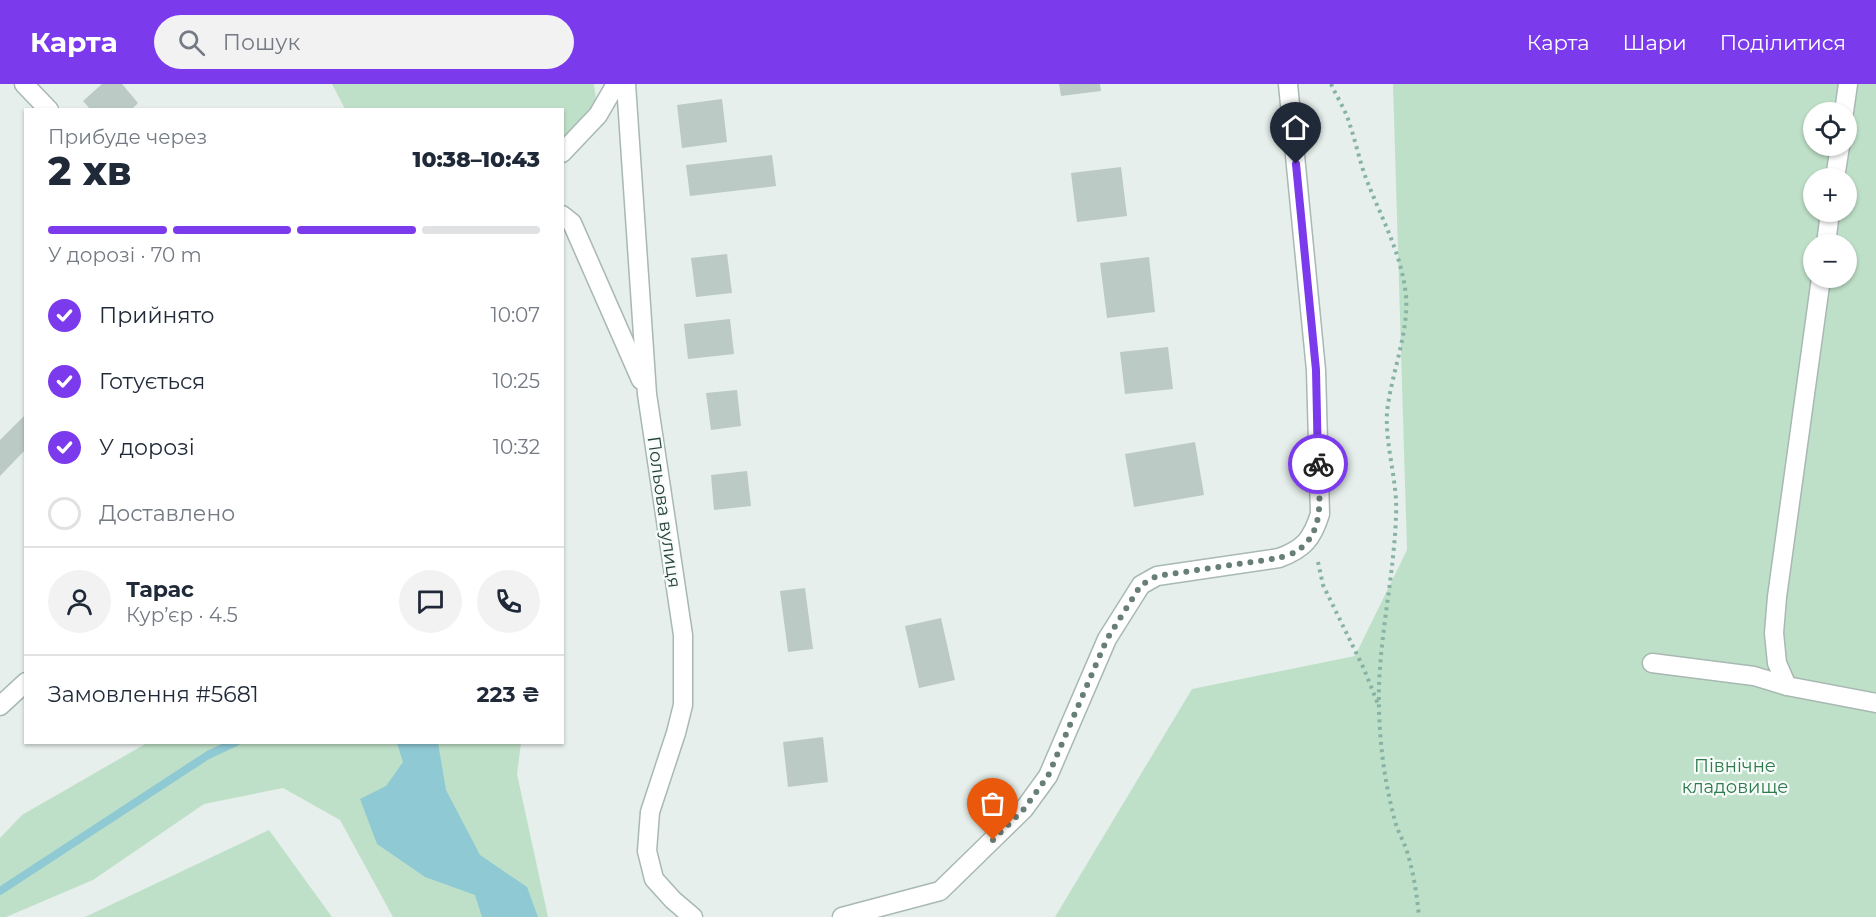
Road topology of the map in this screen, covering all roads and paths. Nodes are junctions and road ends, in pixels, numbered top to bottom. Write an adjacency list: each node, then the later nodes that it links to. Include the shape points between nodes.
1 (24, 84): 8 (street)
2 (616, 84): 9 (street, via 598,115)
3 (626, 84): 12 (street, Польова вулиця)
4 (1288, 84): 13 (street, via 1316,370 1320,514)
5 (1331, 84): 19 (path, via 1350,122 1366,179 1396,251 1406,299 1389,389 1387,420 1396,512)
6 (1848, 84): 7 (street)
7 (1845, 102)
8 (47, 108)
9 (564, 151)
10 (564, 217): 12 (street, via 572,223)
11 (1820, 288): 16 (street, via 1774,633 1777,663)
12 (647, 394): 20 (street, Польова вулиця, via 682,635 683,705 650,812 647,851 654,879)
13 (1311, 535): 19 (path, via 1323,585); 21 (street, via 1296,552 1279,558 1157,576 1141,585 1107,639 1048,776 1024,809 940,891)
14 (1652, 663): 16 (street, via 1754,676)
15 (24, 684): 18 (street)
16 (1787, 686): 17 (street)
17 (1876, 703)
18 (0, 706)
19 (1379, 707): 22 (path, via 1388,790 1396,825 1408,852)
20 (693, 917)
21 (842, 917)
22 (1419, 917)

